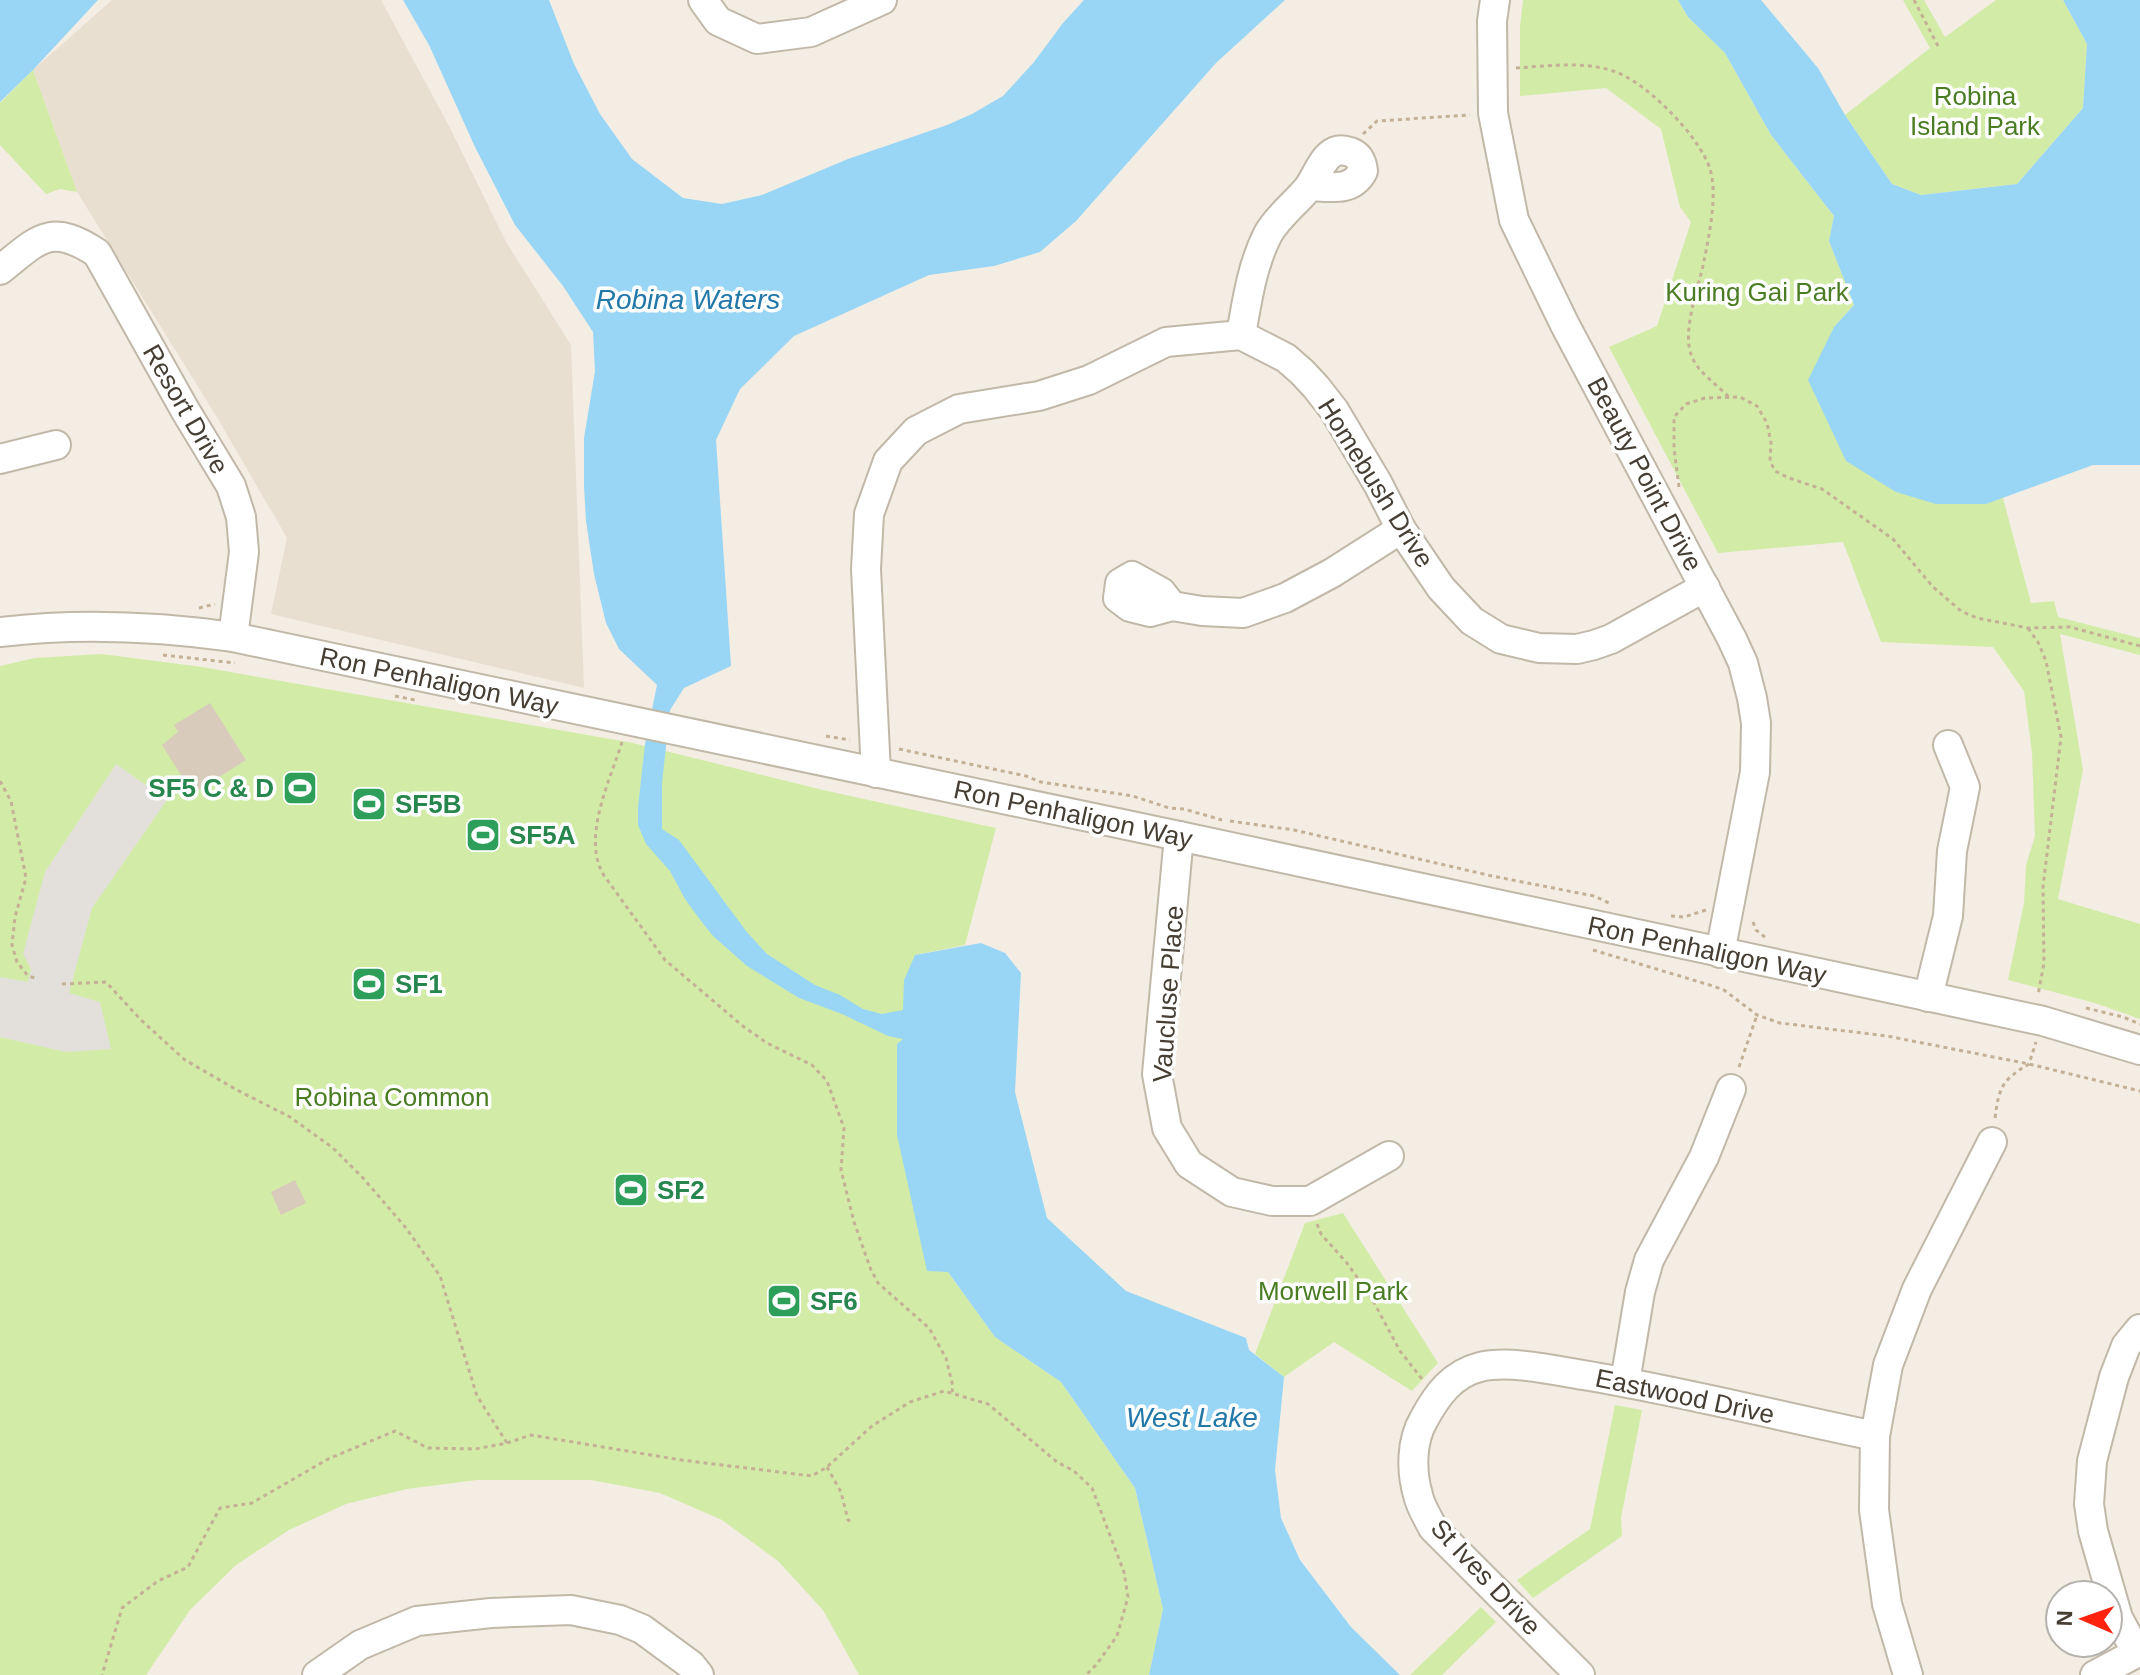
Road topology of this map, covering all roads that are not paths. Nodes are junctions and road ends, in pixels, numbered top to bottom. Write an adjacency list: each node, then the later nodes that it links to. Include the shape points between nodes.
1 (703, 0): 2 (street, via 718,21 757,39 811,32)
2 (882, 0)
3 (1495, 0): 10 (street, Beauty Point Drive, via 1493,113 1514,220)
4 (1345, 150): 6 (street, via 1361,161 1358,181 1310,186 1269,233 1253,272)
5 (0, 270): 13 (street, Resort Drive, via 38,239 60,236 97,253 231,486 244,552)
6 (1241, 335): 9 (street, Homebush Drive, via 1286,358 1316,387 1351,437); 15 (street, via 1166,342 1089,380 1039,396 959,409 916,431 888,461 869,514 866,569)
7 (56, 445): 8 (street)
8 (0, 459)
9 (1401, 529): 10 (street, Homebush Drive, via 1441,588 1472,621 1501,639 1529,647 1594,645); 11 (street, via 1285,598 1243,613)
10 (1705, 587): 17 (street, Beauty Point Drive, via 1743,663 1756,723 1755,772)
11 (1172, 606)
12 (0, 632): 13 (street, Ron Penhaligon Way, via 114,626 182,630)
13 (235, 650): 15 (street, Ron Penhaligon Way)
14 (1948, 745): 18 (street, via 1965,787 1952,851 1948,916)
15 (876, 773): 16 (street, Ron Penhaligon Way)
16 (1179, 836): 17 (street, Ron Penhaligon Way); 22 (street, Vaucluse Place, via 1157,1074 1167,1128 1189,1164 1232,1192 1272,1201 1310,1201)
17 (1720, 953): 18 (street, Ron Penhaligon Way)
18 (1928, 997): 19 (street, Ron Penhaligon Way, via 2041,1008)
19 (2140, 1050)
20 (1731, 1089): 25 (street, via 1704,1157 1649,1260)
21 (1992, 1142): 26 (street, via 1917,1289 1888,1365)
22 (1389, 1156)
23 (2140, 1329): 27 (street, via 2126,1346 2114,1377 2092,1461 2089,1504 2118,1618)
24 (1494, 1366): 25 (street, Eastwood Drive); 30 (street, St Ives Drive, via 1451,1382 1418,1428 1412,1464 1418,1498 1433,1528)
25 (1625, 1382): 26 (street, Eastwood Drive)
26 (1875, 1436): 31 (street, via 1876,1526 1887,1604)
27 (2139, 1652): 32 (street)
28 (317, 1675): 29 (street, via 360,1645 417,1621 571,1610 642,1629)
29 (699, 1675)
30 (1580, 1675)
31 (1908, 1675)
32 (2095, 1675)

